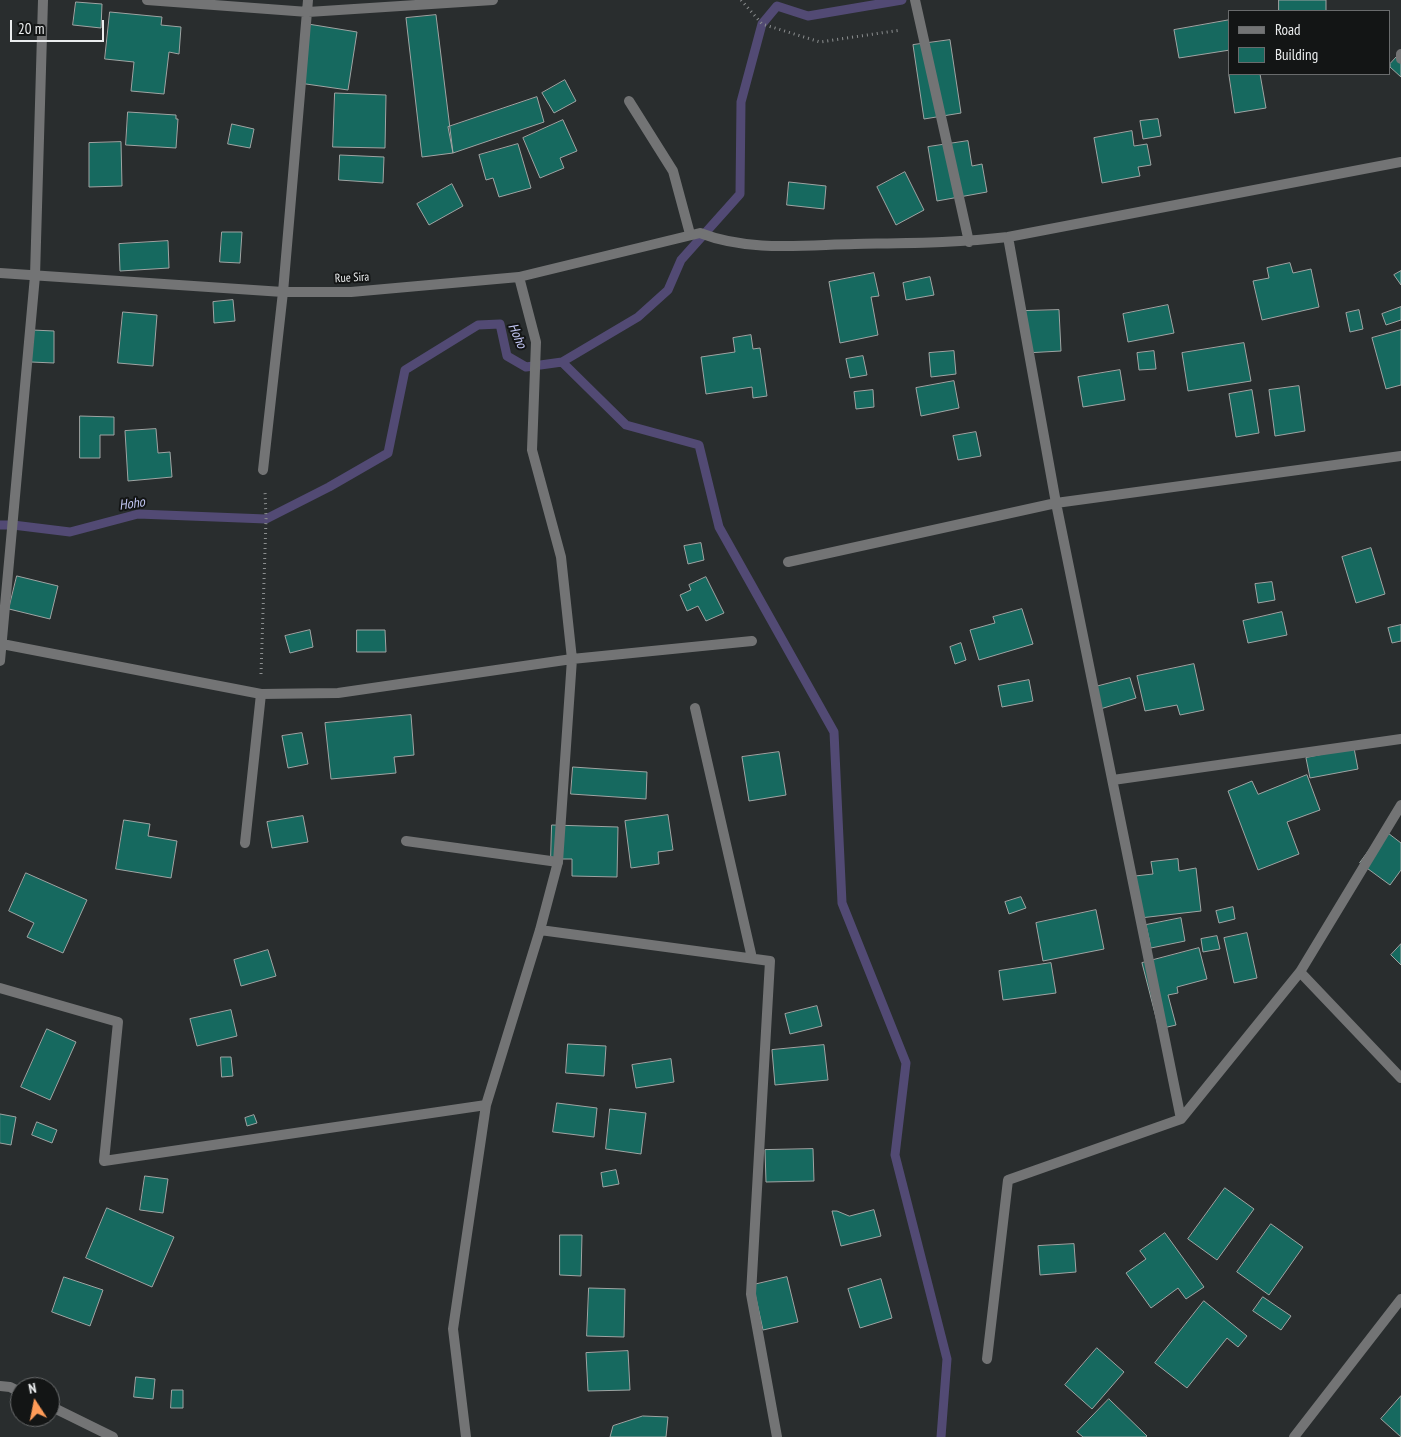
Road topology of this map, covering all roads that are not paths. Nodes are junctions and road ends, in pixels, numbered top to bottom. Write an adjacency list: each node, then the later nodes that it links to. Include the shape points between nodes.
1 (43, 0): 15 (street)
2 (147, 0): 6 (street)
3 (308, 0): 6 (street)
4 (493, 0): 6 (street)
5 (915, 0): 13 (street)
6 (308, 12): 17 (street)
7 (1401, 54): 8 (street)
8 (1401, 59)
9 (629, 101): 11 (street, via 673,171)
10 (1401, 162): 12 (street)
11 (695, 234): 13 (street, via 761,246); 16 (street, Rue Sira)
12 (1008, 237): 13 (street); 20 (street)
13 (969, 242)
14 (0, 273): 15 (street, Rue Sira)
15 (35, 276): 17 (street, Rue Sira); 23 (street)
16 (519, 277): 17 (street, Rue Sira, via 351,292); 24 (street, via 536,342 532,450 560,557)
17 (283, 292): 19 (street)
18 (1401, 456): 20 (street)
19 (263, 470)
20 (1056, 503): 21 (street); 29 (street)
21 (788, 562)
22 (752, 641): 24 (street)
23 (2, 644): 25 (street); 26 (street)
24 (572, 659): 26 (street, via 338,693); 33 (street)
25 (0, 661)
26 (261, 694): 32 (street)
27 (694, 708): 35 (street)
28 (1401, 739): 29 (street)
29 (1113, 780): 40 (street)
30 (1401, 805): 36 (street)
31 (406, 841): 33 (street)
32 (245, 843)
33 (558, 862): 34 (street)
34 (540, 930): 35 (street); 39 (street)
35 (752, 958): 46 (street, via 770,961 751,1294)
36 (1300, 972): 38 (street); 40 (street)
37 (0, 988): 39 (street, via 118,1022 104,1161)
38 (1401, 1078)
39 (486, 1105): 45 (street, via 453,1329)
40 (1181, 1119): 42 (street, via 1008,1180)
41 (1401, 1299): 47 (street)
42 (987, 1359)
43 (60, 1411): 44 (street)
44 (113, 1437)
45 (466, 1437)
46 (776, 1437)
47 (1294, 1437)

